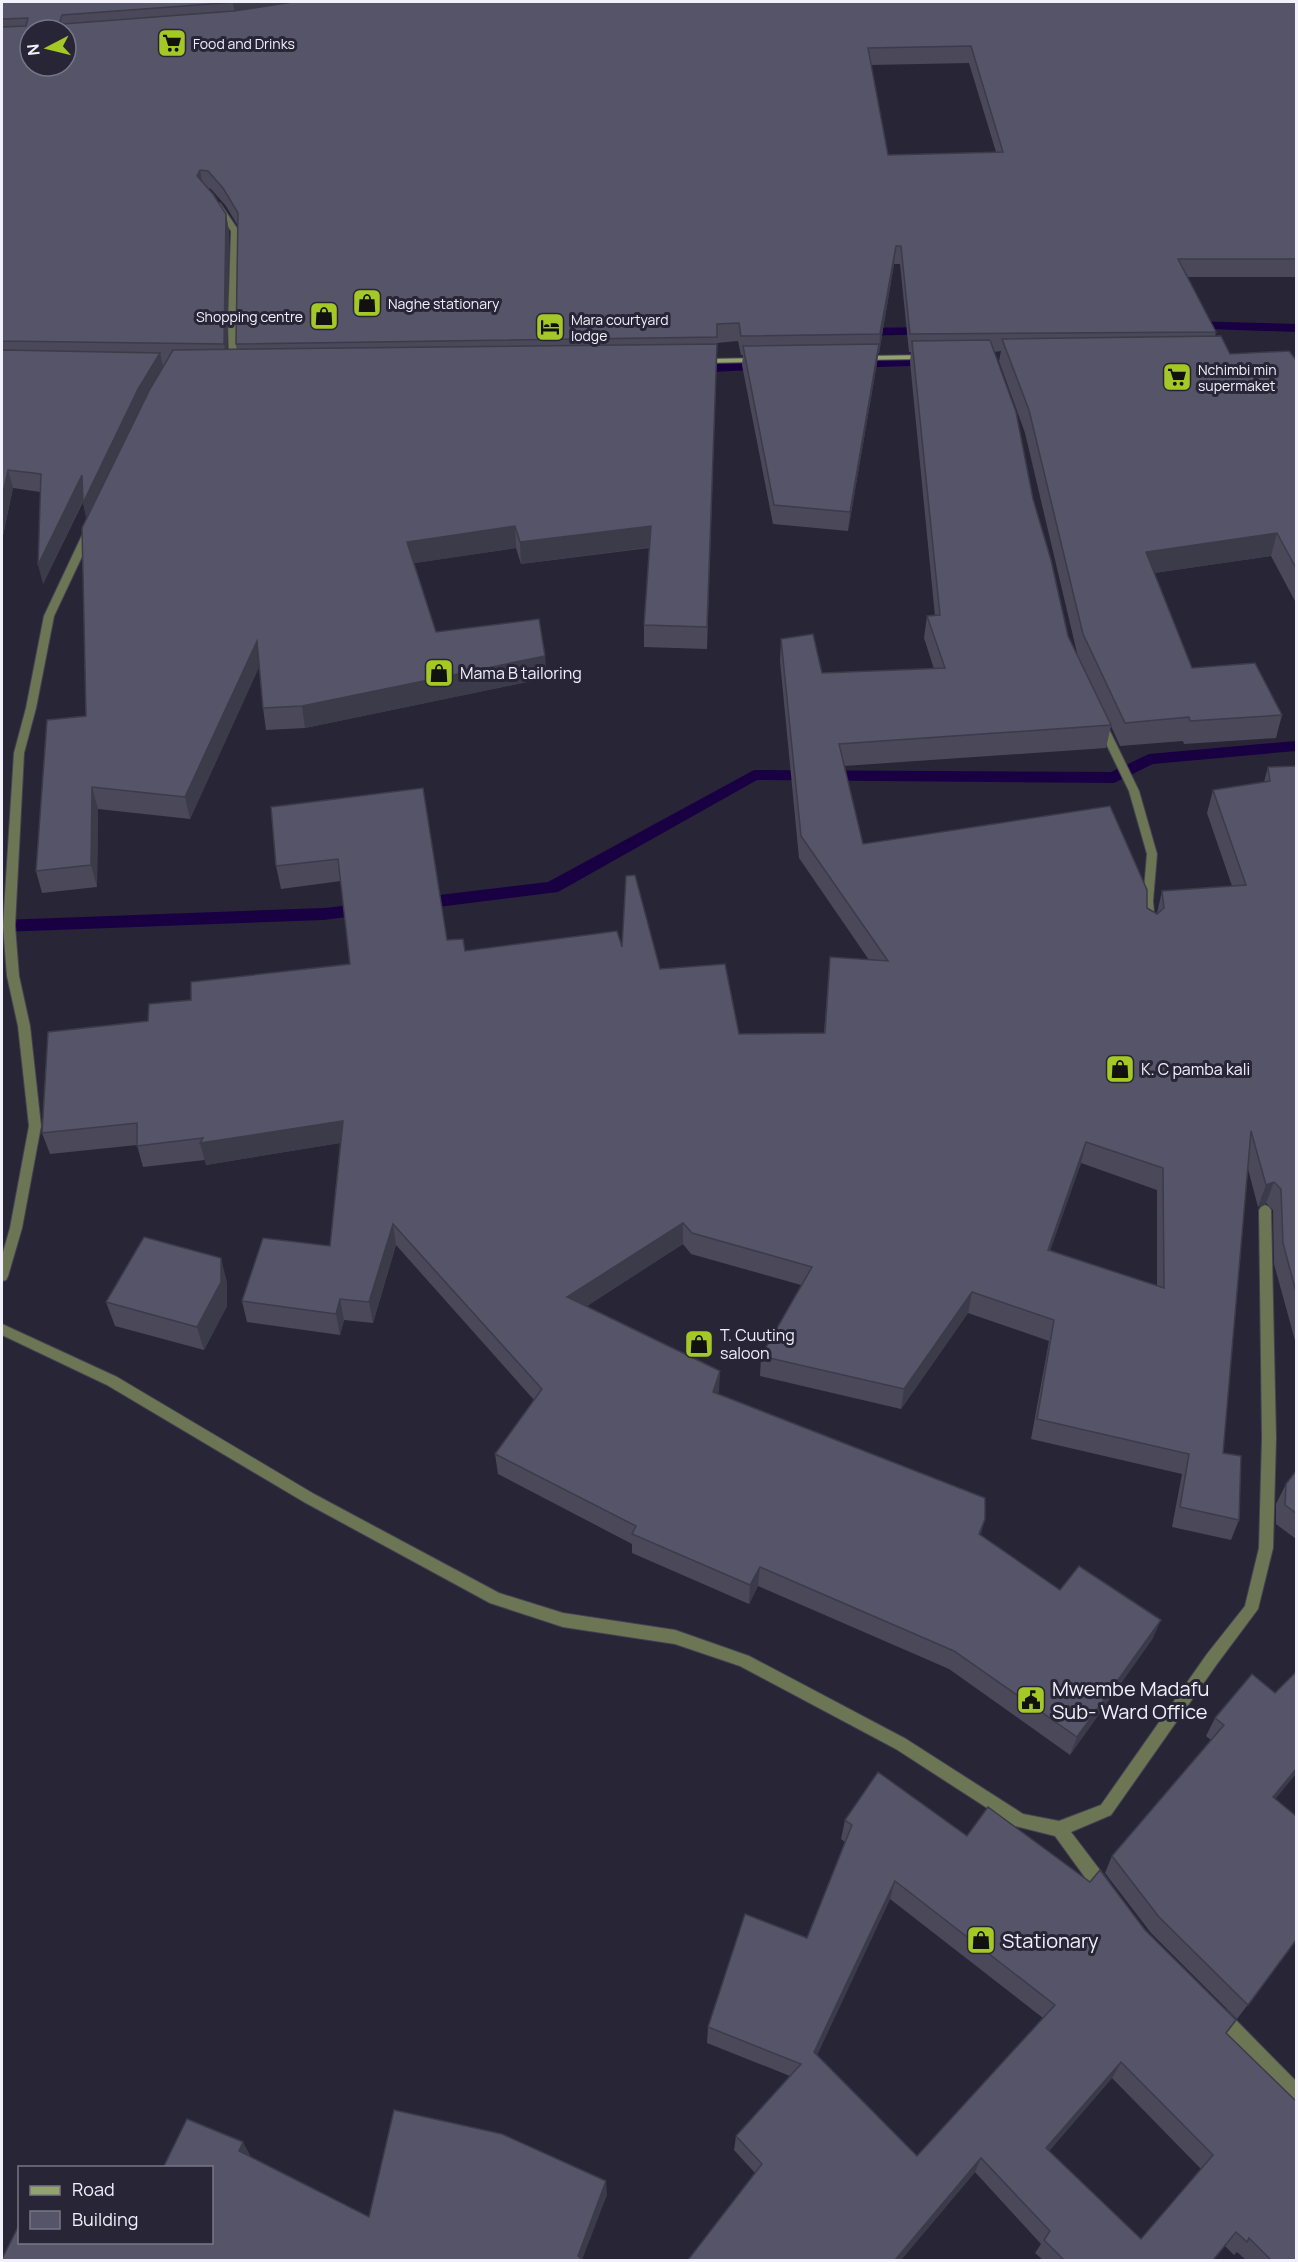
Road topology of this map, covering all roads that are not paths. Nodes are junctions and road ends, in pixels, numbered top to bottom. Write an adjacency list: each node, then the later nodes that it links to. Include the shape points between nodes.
1 (213, 201): 7 (street, via 235,231)
2 (935, 356): 3 (street)
3 (851, 358)
4 (768, 360): 5 (street)
5 (696, 361)
6 (221, 366): 7 (street)
7 (233, 367): 8 (street)
8 (245, 367)
9 (94, 522): 13 (street, via 49,616 19,753 9,926 35,1126 16,1228)
10 (1095, 711): 11 (street, via 1134,791 1152,854)
11 (1150, 930)
12 (1265, 1210): 15 (street, via 1269,1449 1266,1548 1251,1610 1106,1810)
13 (2, 1276)
14 (2, 1329): 15 (street, via 112,1382 309,1498 495,1598 563,1620 675,1637 744,1660 901,1744 1020,1821)
15 (1059, 1829): 16 (street)
16 (1115, 1903)
17 (1208, 2004): 18 (street)
18 (1296, 2092)

